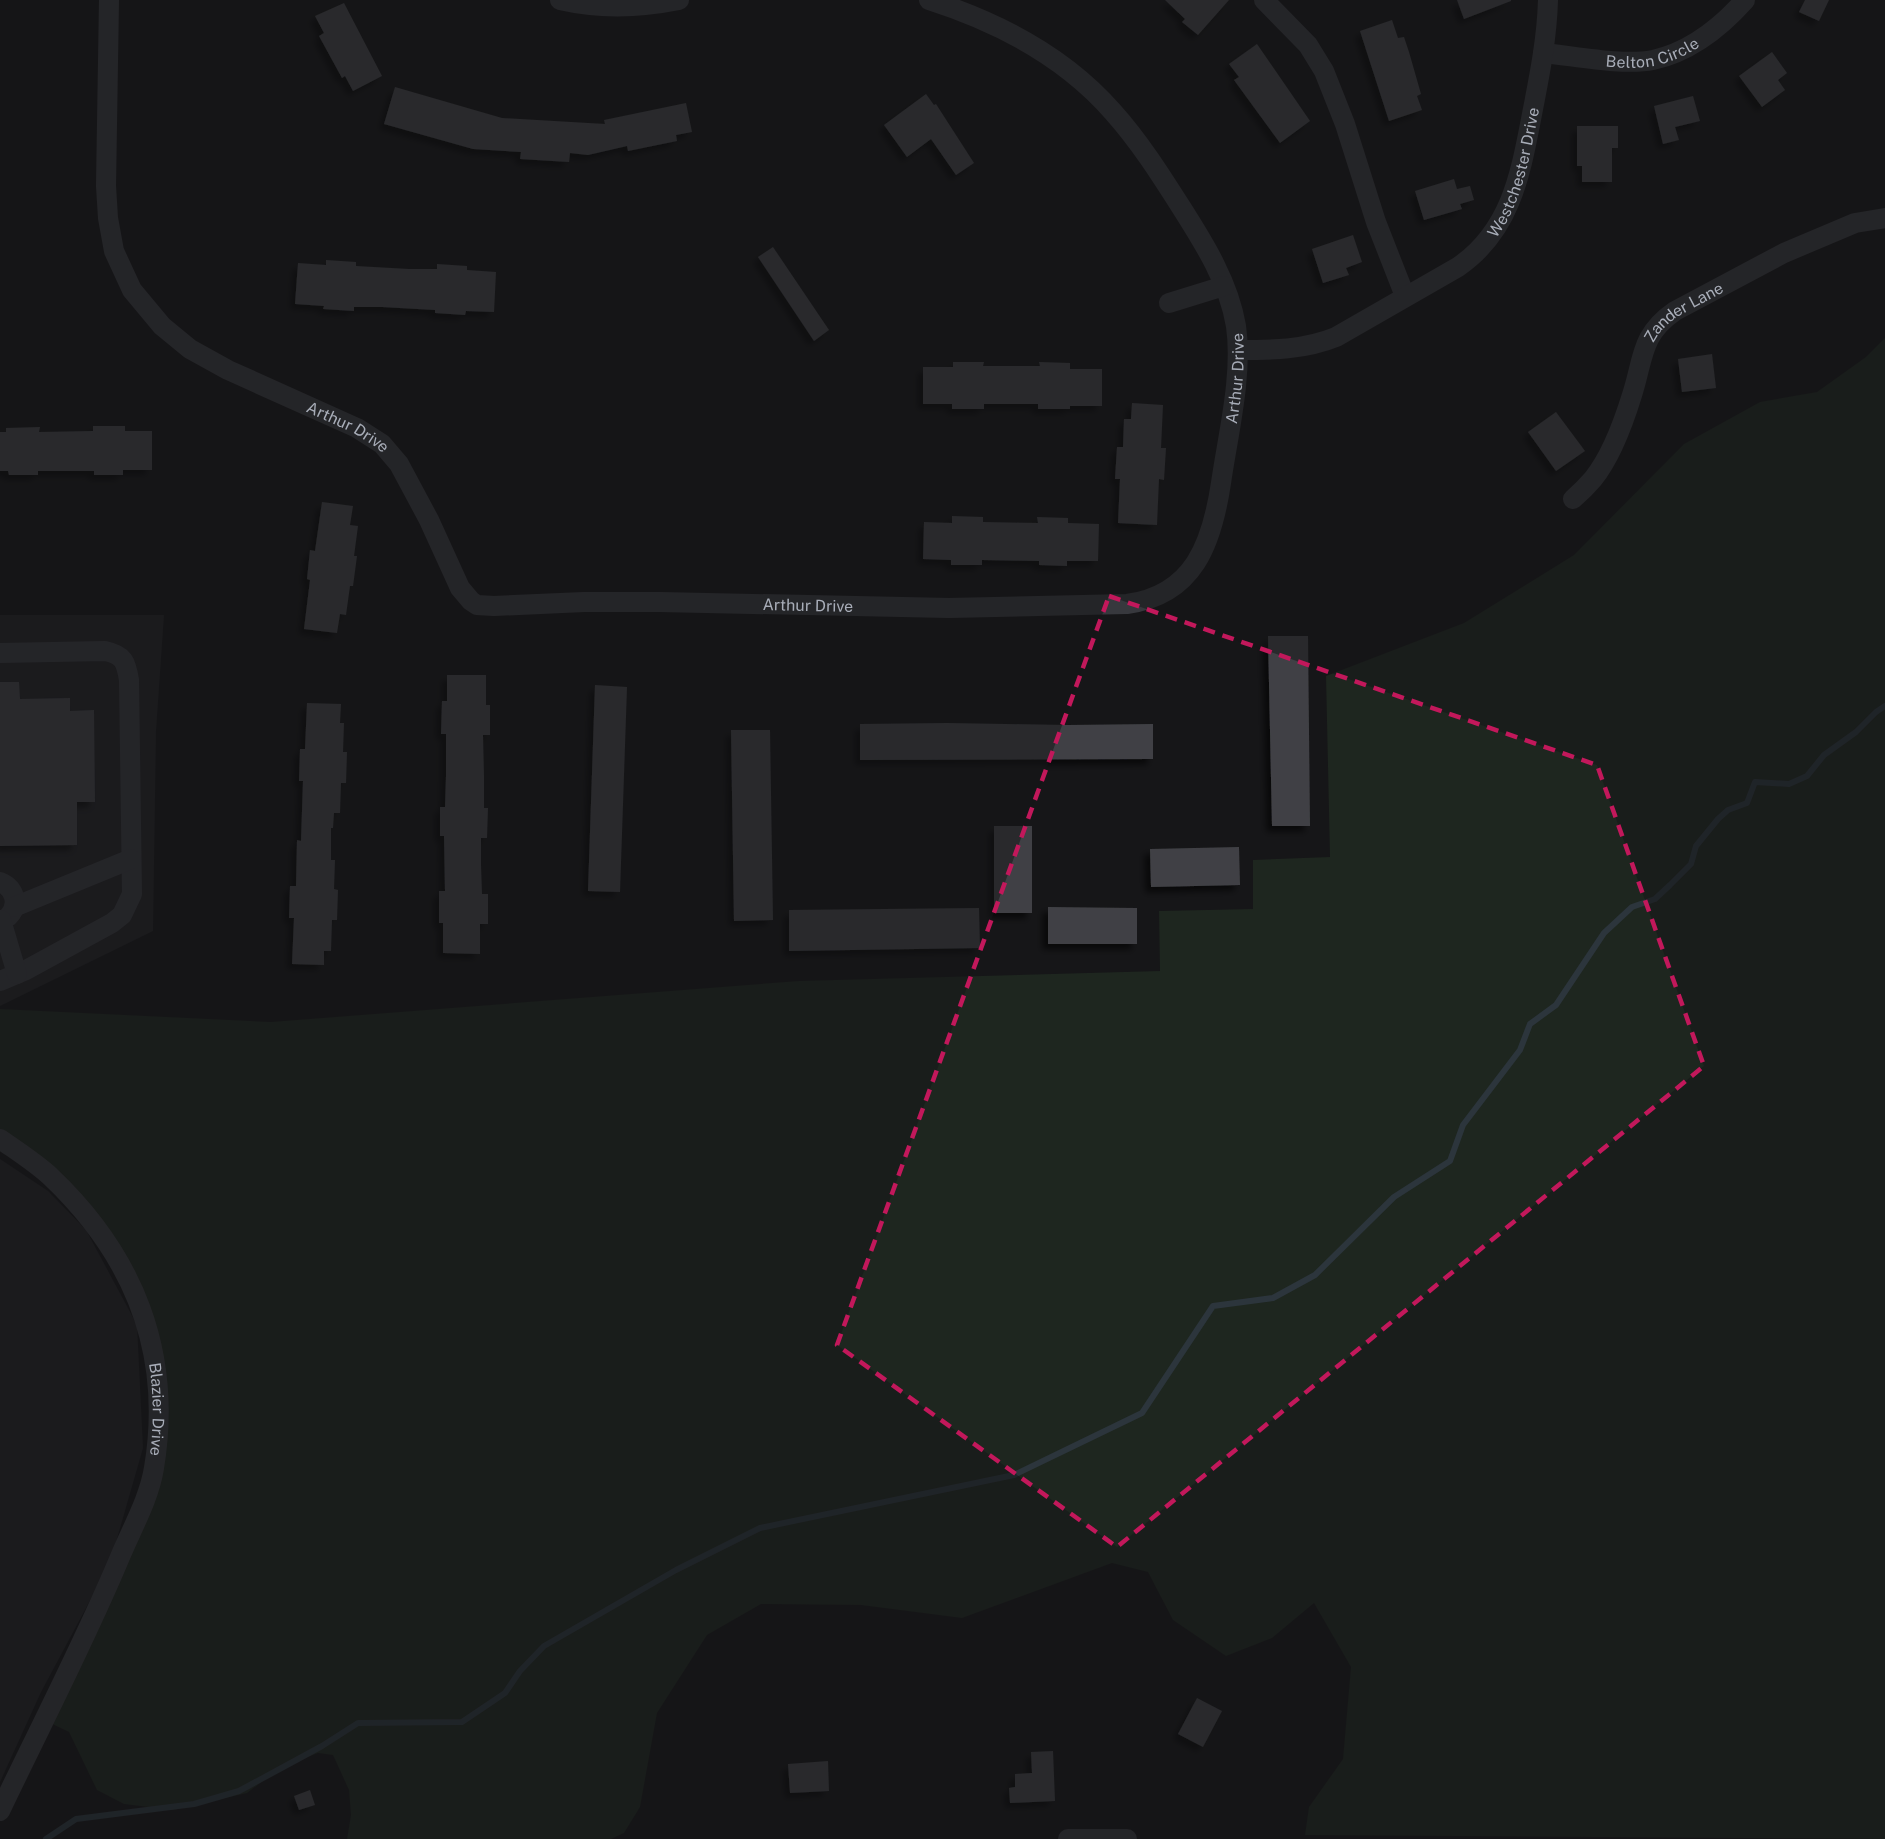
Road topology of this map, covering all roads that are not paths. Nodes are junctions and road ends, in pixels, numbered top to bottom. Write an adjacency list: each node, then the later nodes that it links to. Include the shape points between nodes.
1 (109, 0): 13 (street, Arthur Drive, via 108,218 117,259 132,290 162,326 190,349 348,423 382,444 409,482 464,595 477,605 660,602 949,608 1127,604 1152,599 1174,588 1191,571 1213,526)
2 (560, 0): 3 (street, via 624,6)
3 (679, 0)
4 (929, 0): 10 (street, Arthur Drive, via 1024,41 1098,96 1153,163 1206,247)
5 (1264, 0): 11 (street, via 1308,45 1324,71)
6 (1548, 0): 8 (street, Westchester Drive)
7 (1744, 0): 8 (street, Belton Circle, via 1700,39 1653,60)
8 (1543, 53): 11 (street, Westchester Drive, via 1519,176 1498,225 1471,258)
9 (1885, 218): 14 (street, Zander Lane, via 1855,223 1784,253 1660,321 1647,340 1632,394 1606,458)
10 (1224, 286): 12 (street); 13 (street, Arthur Drive)
11 (1405, 296): 13 (street, Westchester Drive, via 1322,342 1295,348)
12 (1169, 303)
13 (1238, 350)
14 (1573, 499)
15 (0, 653): 16 (street, via 105,651 122,658 129,680)
16 (131, 859): 18 (street); 19 (street, via 132,894 122,915)
17 (0, 882): 18 (street, via 14,894)
18 (5, 916): 19 (street)
19 (8, 977)
20 (0, 1139): 21 (street, Blazier Drive, via 50,1176 105,1238 147,1325 160,1400 154,1469 146,1496 109,1584)
21 (0, 1811)
22 (1068, 1839): 23 (street)
23 (1127, 1839)

